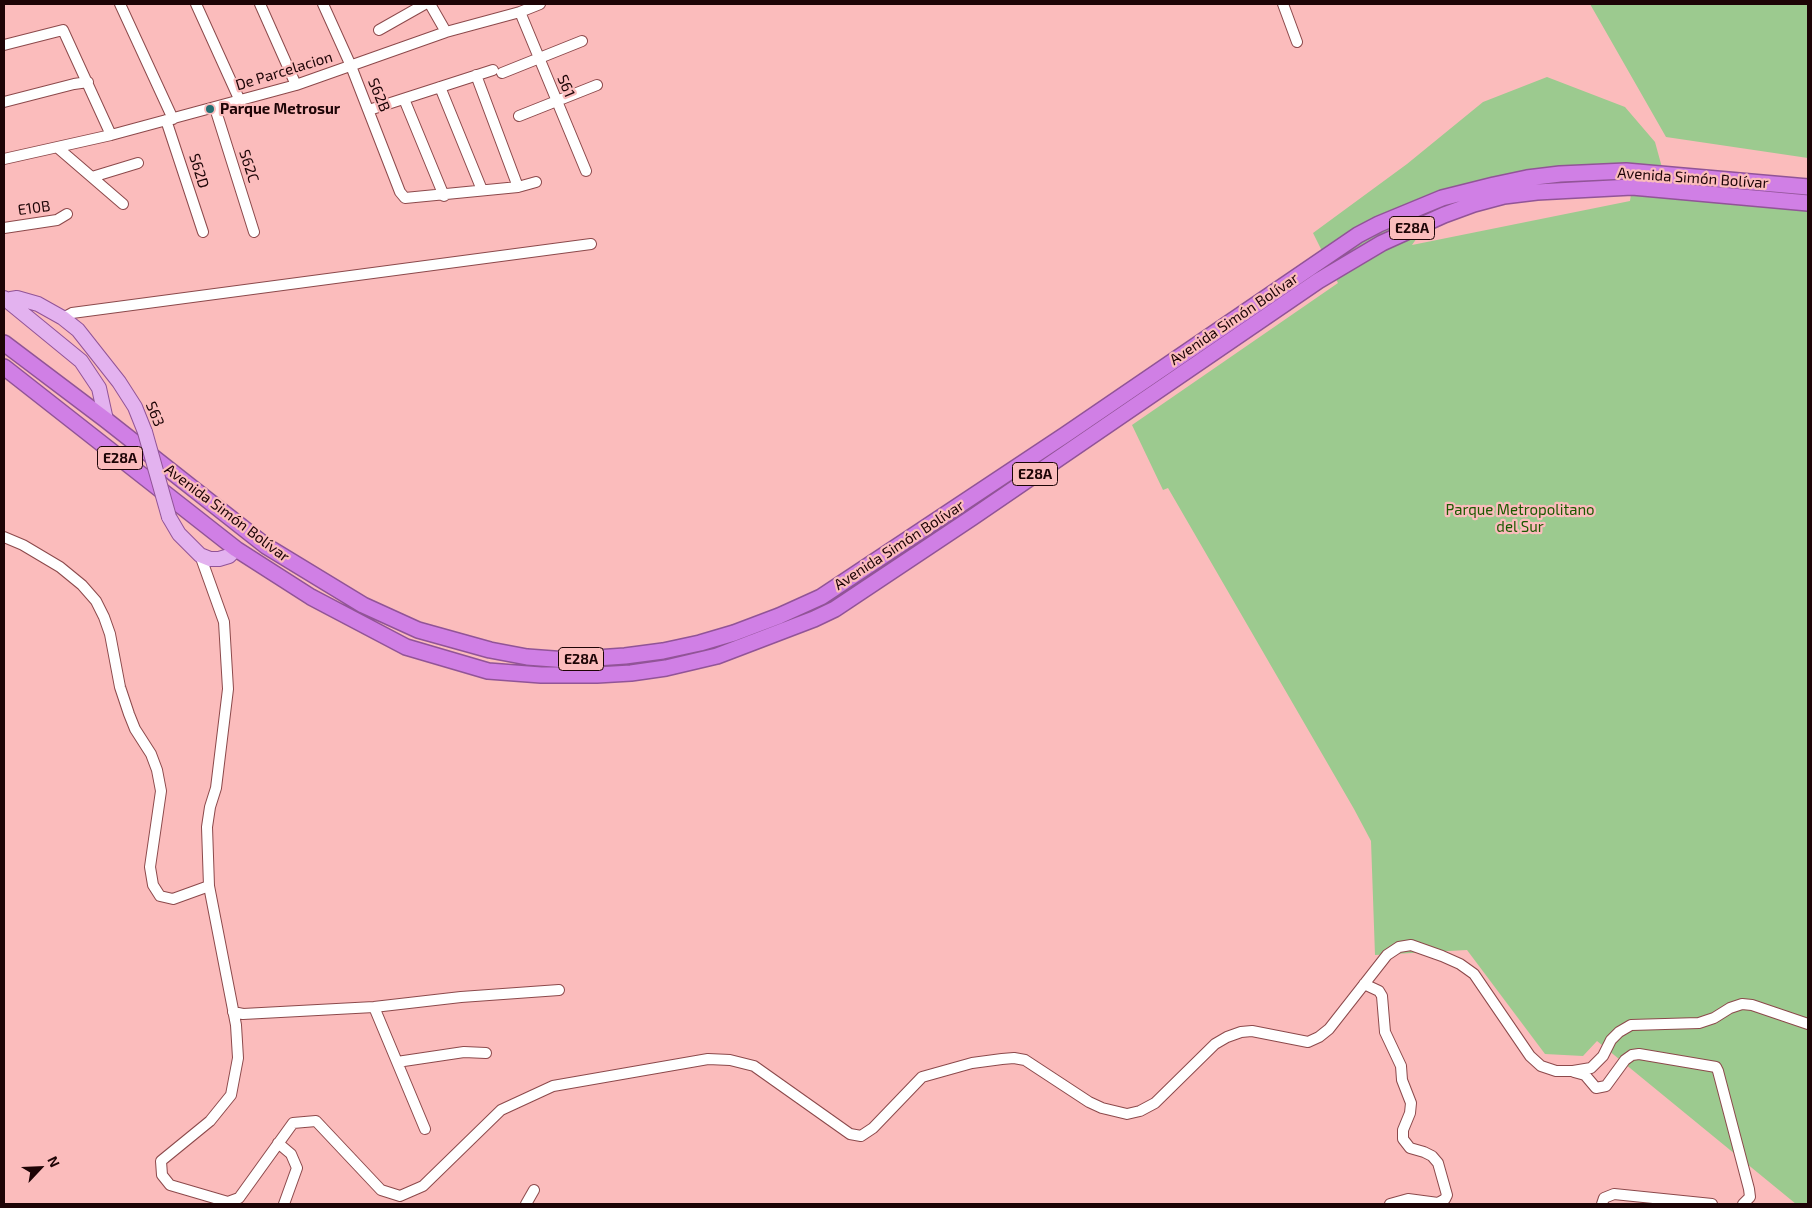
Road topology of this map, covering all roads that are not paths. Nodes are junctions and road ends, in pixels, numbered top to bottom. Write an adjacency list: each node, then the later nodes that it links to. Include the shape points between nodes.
1 (120, 4): 29 (street, S62D)
2 (196, 4): 23 (street)
3 (260, 4): 19 (street)
4 (323, 4): 16 (street, S62B)
5 (425, 4): 10 (street)
6 (430, 4): 11 (street)
7 (540, 4): 9 (street, De Parcelacion)
8 (1283, 4): 13 (street)
9 (520, 12): 11 (street, De Parcelacion); 15 (street, S61)
10 (379, 30)
11 (446, 32): 16 (street, De Parcelacion)
12 (582, 41): 15 (street)
13 (1298, 42)
14 (4, 45): 18 (street, via 64,30)
15 (539, 59): 17 (street, via 498,72); 24 (street, S61)
16 (351, 66): 19 (street, De Parcelacion); 27 (street, S62B)
17 (476, 75): 21 (street); 37 (street)
18 (88, 82): 25 (street); 30 (street)
19 (296, 85): 23 (street, De Parcelacion)
20 (597, 85): 24 (street)
21 (440, 87): 22 (street); 39 (street)
22 (404, 98): 27 (street); 40 (street)
23 (240, 101): 26 (street, De Parcelacion)
24 (556, 101): 28 (street); 34 (street, S61)
25 (4, 102)
26 (215, 108): 29 (street, De Parcelacion); 46 (street, S62C)
27 (369, 110): 40 (street, S62B, via 405,198)
28 (519, 116)
29 (169, 119): 30 (street, De Parcelacion); 45 (street, S62D)
30 (111, 135): 31 (street, De Parcelacion)
31 (58, 148): 32 (street, De Parcelacion); 35 (street)
32 (4, 159)
33 (138, 163): 35 (street)
34 (586, 171)
35 (92, 178): 42 (street)
36 (536, 182): 37 (street)
37 (518, 187): 39 (street)
38 (1808, 187): 53 (highway, Avenida Simón Bolívar / E28A, via 1626,171 1527,178 1442,198 1358,235)
39 (482, 190): 40 (street)
40 (444, 196)
41 (1808, 203): 54 (highway, Avenida Simón Bolívar / E28A, via 1632,187 1537,192 1474,204 1412,228 1318,281)
42 (123, 204)
43 (67, 214): 44 (street, E10B, via 57,220)
44 (4, 228)
45 (203, 232)
46 (254, 232)
47 (591, 244): 49 (street, via 72,313)
48 (5, 299): 49 (main road, S63, via 17,298 38,304); 52 (main road, S63, via 81,361 99,388)
49 (63, 318): 57 (main road, S63, bridge, via 78,330 135,407 168,517 179,534)
50 (4, 342): 52 (highway, Avenida Simón Bolívar / E28A)
51 (4, 367): 56 (highway, Avenida Simón Bolívar / E28A)
52 (106, 420): 53 (highway, Avenida Simón Bolívar / E28A, via 266,546 363,605 418,630 490,650 567,660 625,656 700,643 779,616 821,597)
53 (1065, 434): 54 (highway)
54 (1074, 448): 56 (highway, Avenida Simón Bolívar / E28A, via 825,614 717,656 631,673 541,675 488,670 406,648 311,596)
55 (4, 537): 58 (street, via 60,567 82,585 104,617 120,688 135,729 151,754 161,791 150,867 153,885 160,896 173,899)
56 (236, 549): 57 (main road, via 229,556 219,558)
57 (200, 555): 58 (street, via 224,622 228,689 216,788 207,827)
58 (209, 886): 62 (street)
59 (1364, 984): 66 (street, via 1387,955 1399,947 1410,945 1442,956 1474,974 1530,1056 1541,1066); 68 (street, via 1319,1037 1308,1042 1252,1032 1227,1037 1215,1044 1155,1103 1127,1114 1102,1108 1025,1060 1014,1058 972,1063 922,1077 873,1128 861,1136 850,1134 754,1066 708,1059 553,1086 501,1110 423,1186 400,1196 381,1190 316,1121 294,1123); 73 (street, via 1382,996 1385,1032 1399,1062 1411,1103 1403,1139 1410,1148 1432,1156 1438,1163 1447,1195 1438,1203 1408,1199)
60 (559, 990): 61 (street)
61 (374, 1007): 62 (street); 65 (street)
62 (233, 1012): 68 (street, via 238,1058 231,1095 210,1121 161,1161 162,1175 170,1185 228,1202 239,1198)
63 (1808, 1024): 66 (street, via 1742,1004 1699,1023 1631,1025 1611,1040 1591,1068)
64 (486, 1052): 65 (street)
65 (397, 1062): 67 (street)
66 (1574, 1072): 70 (street, via 1585,1075 1596,1088 1606,1086 1632,1055 1716,1067 1736,1138)
67 (425, 1129)
68 (278, 1143): 71 (street, via 291,1154 297,1168)
69 (534, 1190): 72 (street)
70 (1749, 1202)
71 (284, 1204)
72 (526, 1204)
73 (1390, 1204)
74 (1602, 1204): 75 (street, via 1604,1198 1614,1194)
75 (1712, 1204)

